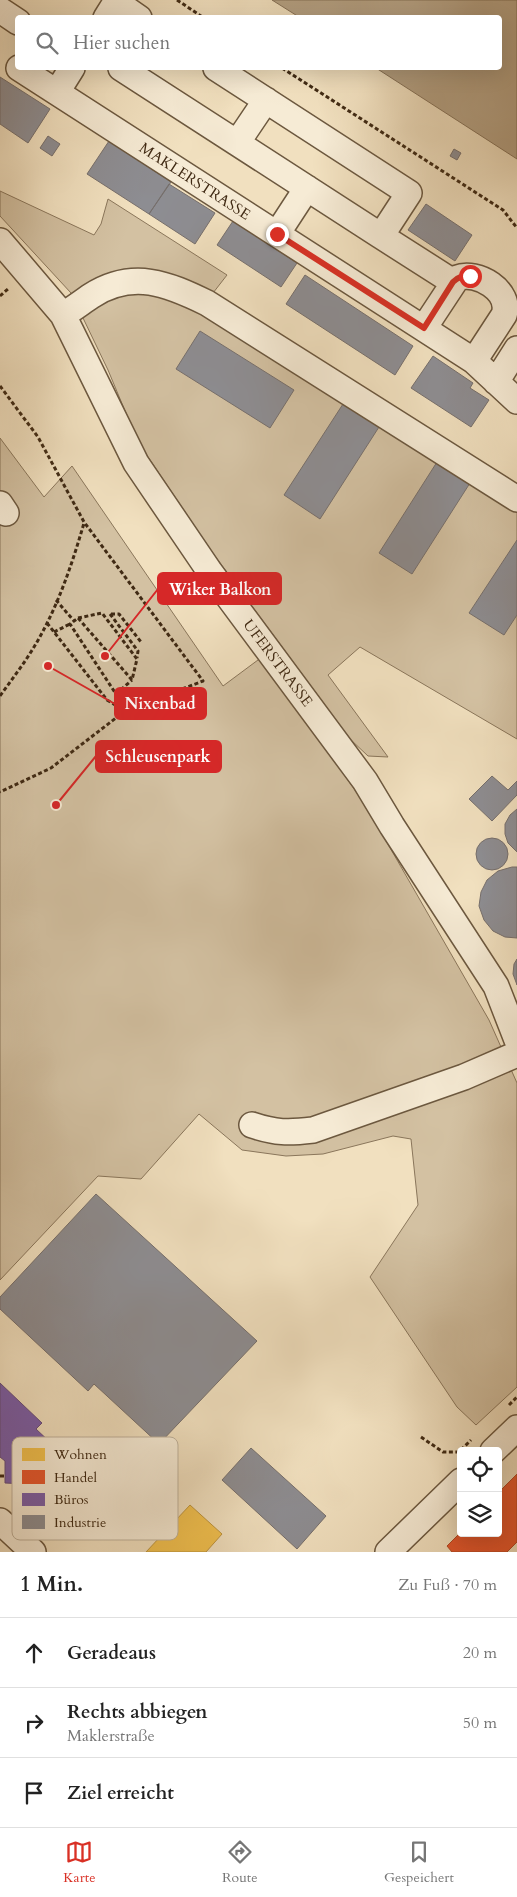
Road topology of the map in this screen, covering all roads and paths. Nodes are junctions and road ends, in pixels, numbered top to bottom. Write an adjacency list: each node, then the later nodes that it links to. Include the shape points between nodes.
1 (177, 0): 5 (path)
2 (0, 10): 6 (street)
3 (108, 15): 4 (street, via 116,2)
4 (135, 15)
5 (200, 15)
6 (15, 20)
7 (0, 56): 8 (street, MAKLERSTRASSE)
8 (15, 65)
9 (23, 70): 14 (street, MAKLERSTRASSE)
10 (71, 70): 14 (street)
11 (124, 70): 16 (street)
12 (219, 70): 15 (street)
13 (285, 70): 18 (path, via 503,210)
14 (57, 92): 19 (street, MAKLERSTRASSE)
15 (266, 100): 16 (street); 20 (street, via 409,193)
16 (237, 143): 17 (street)
17 (307, 188): 19 (street); 20 (street)
18 (517, 228)
19 (277, 234): 24 (street, MAKLERSTRASSE)
20 (381, 236): 22 (street)
21 (0, 241): 23 (street, UFERSTRASSE)
22 (453, 282): 24 (street); 26 (street, via 463,276 477,278 498,290 506,302 504,315)
23 (63, 315): 30 (street, via 92,295 118,285 145,281 181,290 207,303); 46 (street, UFERSTRASSE, via 136,463 210,572 365,781 496,986)
24 (424, 328): 26 (street, MAKLERSTRASSE)
25 (517, 349): 27 (street)
26 (474, 361): 27 (street, MAKLERSTRASSE)
27 (496, 382): 29 (street, MAKLERSTRASSE)
28 (0, 386): 31 (path, via 38,437)
29 (517, 401)
30 (517, 499)
31 (84, 522): 32 (path, via 73,561); 44 (path, via 203,681)
32 (56, 600): 34 (path); 35 (path)
33 (78, 618): 34 (path); 39 (path, via 102,613); 40 (path)
34 (74, 621): 36 (path)
35 (47, 622): 37 (path); 42 (path, via 30,654)
36 (70, 624): 37 (path); 41 (path)
37 (54, 632): 43 (path, via 107,700)
38 (141, 642): 39 (path, via 119,614 110,614 138,651)
39 (137, 659): 40 (path)
40 (132, 680): 41 (path)
41 (116, 694): 43 (path)
42 (0, 696)
43 (120, 708): 44 (path)
44 (125, 711): 45 (path, via 51,768)
45 (0, 792)
46 (517, 1040)
47 (517, 1054): 48 (street, via 464,1077 313,1130 289,1133)
48 (252, 1126)
49 (517, 1397): 50 (path)
50 (510, 1419): 52 (street)
51 (421, 1437): 52 (path, via 443,1452 459,1452)
52 (483, 1444)
53 (0, 1476): 54 (path)
54 (5, 1476)
55 (457, 1485): 60 (street)
56 (0, 1521): 57 (street)
57 (12, 1532)
58 (20, 1540): 59 (street)
59 (33, 1552)
60 (388, 1552)

